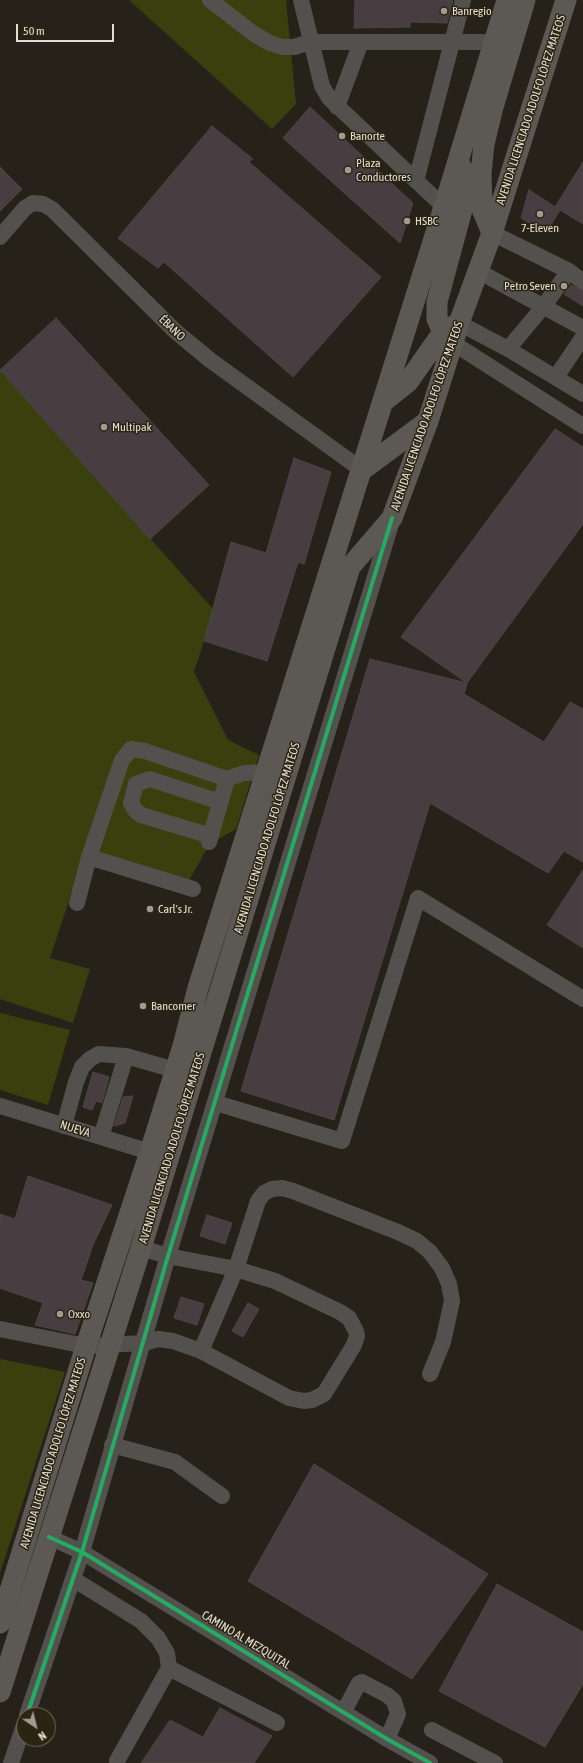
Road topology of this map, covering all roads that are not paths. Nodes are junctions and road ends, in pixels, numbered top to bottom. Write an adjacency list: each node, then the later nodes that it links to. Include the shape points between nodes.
1 (210, 0): 8 (street, via 238,23 270,43 294,47)
2 (301, 0): 8 (street)
3 (463, 0): 7 (street)
4 (506, 0): 10 (main road, AVENIDA LICENCIADO ADOLFO LÓPEZ MATEOS)
5 (525, 0): 15 (main road, via 484,144 481,174 482,209)
6 (566, 0): 15 (main road, AVENIDA LICENCIADO ADOLFO LÓPEZ MATEOS)
7 (451, 41): 9 (street); 10 (street); 13 (street)
8 (310, 42): 9 (street); 11 (street, via 322,86)
9 (361, 42): 11 (street)
10 (493, 42): 12 (main road, AVENIDA LICENCIADO ADOLFO LÓPEZ MATEOS)
11 (337, 107): 13 (street)
12 (461, 154): 14 (main road, AVENIDA LICENCIADO ADOLFO LÓPEZ MATEOS); 22 (main road, via 463,206 436,302 437,319)
13 (416, 181): 14 (street)
14 (444, 207): 27 (main road, AVENIDA LICENCIADO ADOLFO LÓPEZ MATEOS)
15 (492, 233): 17 (main road, AVENIDA LICENCIADO ADOLFO LÓPEZ MATEOS); 18 (street)
16 (0, 237): 30 (street, ÉBANO, via 25,208 33,203 43,204 52,209 175,331 210,360)
17 (478, 271): 20 (street); 22 (main road, AVENIDA LICENCIADO ADOLFO LÓPEZ MATEOS)
18 (569, 271): 19 (street); 20 (street)
19 (583, 282)
20 (543, 307): 21 (street); 24 (street)
21 (583, 328)
22 (452, 333): 24 (street); 27 (main road, via 408,382); 28 (main road, AVENIDA LICENCIADO ADOLFO LÓPEZ MATEOS); 29 (street)
23 (583, 337): 25 (street)
24 (508, 349): 25 (street)
25 (556, 377): 26 (street)
26 (583, 394)
27 (384, 401): 30 (main road, AVENIDA LICENCIADO ADOLFO LÓPEZ MATEOS)
28 (428, 421): 30 (main road); 31 (main road, AVENIDA LICENCIADO ADOLFO LÓPEZ MATEOS)
29 (583, 426)
30 (362, 470): 32 (main road, via 369,486); 33 (main road, AVENIDA LICENCIADO ADOLFO LÓPEZ MATEOS)
31 (392, 518): 32 (main road, AVENIDA LICENCIADO ADOLFO LÓPEZ MATEOS); 42 (street)
32 (350, 567): 47 (main road, AVENIDA LICENCIADO ADOLFO LÓPEZ MATEOS)
33 (267, 772): 34 (street, via 244,773); 41 (main road, AVENIDA LICENCIADO ADOLFO LÓPEZ MATEOS, via 198,988)
34 (227, 779): 35 (street); 36 (street, via 145,751 128,751 116,774)
35 (220, 802): 35 (street, via 210,839 141,815 131,802 136,784 150,779)
36 (89, 857): 37 (street); 38 (street)
37 (193, 889)
38 (77, 903)
39 (583, 999): 42 (street, via 418,898 342,1141)
40 (126, 1056): 41 (street); 44 (street, via 99,1054 82,1067); 45 (street)
41 (175, 1070): 46 (main road, AVENIDA LICENCIADO ADOLFO LÓPEZ MATEOS)
42 (216, 1103): 48 (street)
43 (0, 1106): 44 (street, NUEVA)
44 (64, 1126): 45 (street, NUEVA)
45 (101, 1137): 46 (street, NUEVA)
46 (150, 1152): 53 (main road, AVENIDA LICENCIADO ADOLFO LÓPEZ MATEOS)
47 (141, 1248): 48 (street); 52 (main road, AVENIDA LICENCIADO ADOLFO LÓPEZ MATEOS)
48 (168, 1256): 49 (street); 51 (street)
49 (236, 1269): 54 (street); 54 (street, via 275,1281 340,1312 349,1318 354,1326 357,1336 354,1345 324,1394 304,1402 289,1398); 55 (street, via 258,1201 264,1193 272,1189 293,1191 417,1241 430,1252 442,1268 449,1284 452,1301 443,1342)
50 (0, 1329): 53 (street)
51 (144, 1343): 52 (street); 54 (street, via 158,1338); 56 (street)
52 (110, 1345): 53 (street); 58 (main road, AVENIDA LICENCIADO ADOLFO LÓPEZ MATEOS)
53 (86, 1346): 61 (main road, AVENIDA LICENCIADO ADOLFO LÓPEZ MATEOS)
54 (201, 1351)
55 (430, 1374)
56 (112, 1445): 57 (street, via 175,1462); 59 (street)
57 (222, 1496)
58 (49, 1537): 59 (street, CAMINO AL MEZQUITAL); 63 (main road, AVENIDA LICENCIADO ADOLFO LÓPEZ MATEOS)
59 (82, 1552): 60 (street); 65 (street, CAMINO AL MEZQUITAL)
60 (72, 1579): 62 (street, via 150,1629 167,1653); 64 (street)
61 (0, 1623)
62 (170, 1668): 66 (street); 70 (street)
63 (0, 1692)
64 (30, 1707)
65 (344, 1711): 68 (street, CAMINO AL MEZQUITAL); 68 (street, via 359,1683 362,1682 387,1695 394,1701 398,1714)
66 (277, 1723)
67 (432, 1730): 73 (street)
68 (387, 1739): 72 (street, CAMINO AL MEZQUITAL)
69 (17, 1747): 71 (street)
70 (117, 1761)
71 (12, 1763)
72 (430, 1763)
73 (495, 1763)

